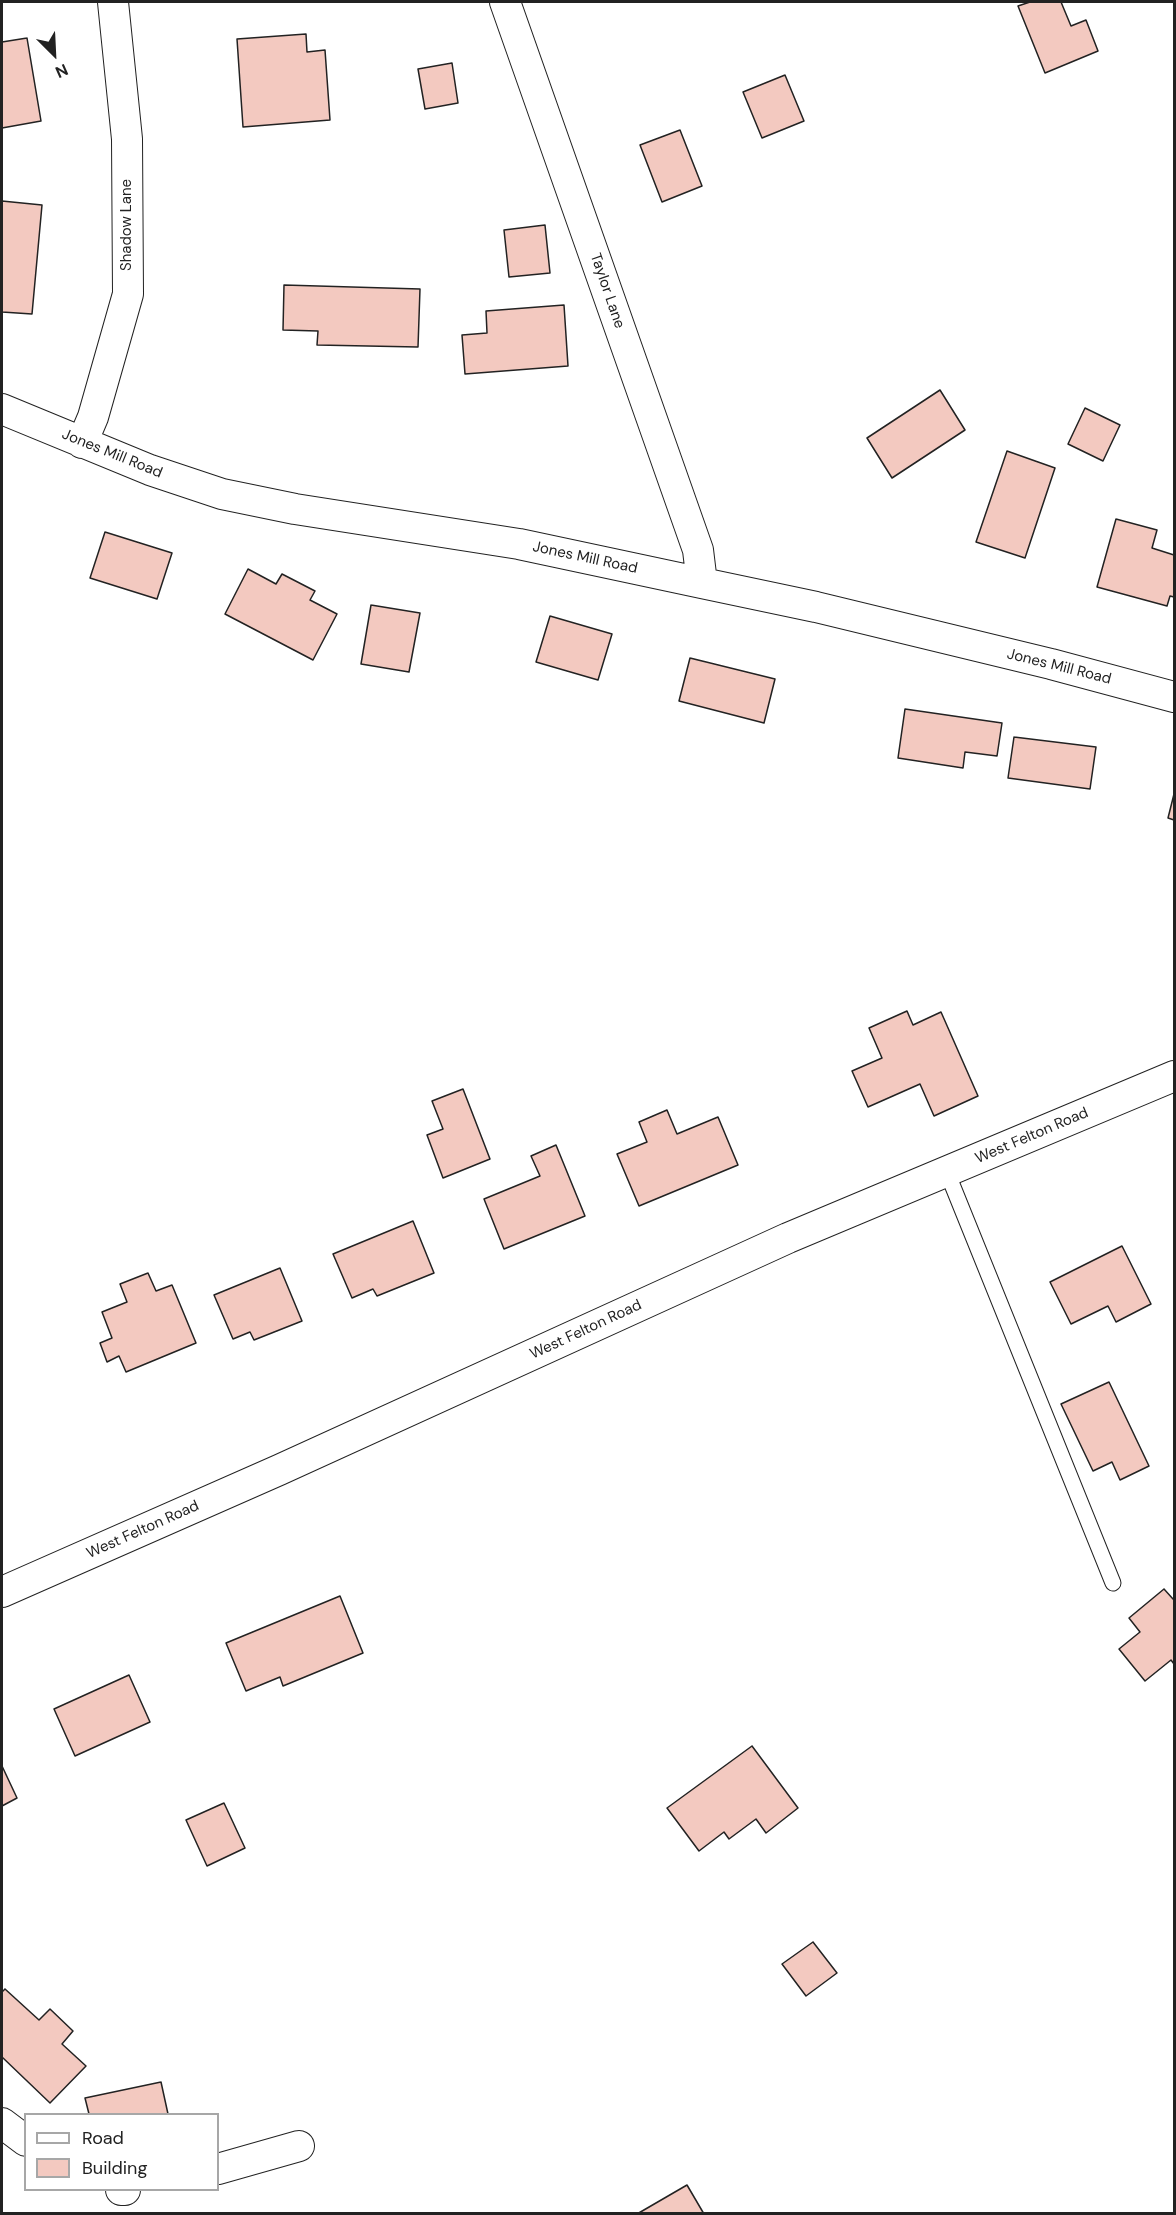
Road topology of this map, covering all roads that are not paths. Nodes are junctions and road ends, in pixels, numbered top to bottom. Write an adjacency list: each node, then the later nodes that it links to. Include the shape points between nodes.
1 (114, 2): 4 (street, Shadow Lane, via 127,139 128,294)
2 (505, 2): 5 (street, Taylor Lane, via 698,550)
3 (2, 409): 4 (street, Jones Mill Road)
4 (82, 443): 5 (street, Jones Mill Road, via 222,494 519,544)
5 (702, 583): 6 (street, Jones Mill Road)
6 (1174, 697)
7 (1174, 1076): 8 (street, West Felton Road)
8 (947, 1172): 9 (lane); 10 (street, West Felton Road, via 788,1238)
9 (1113, 1583)
10 (2, 1592)
11 (2, 2124): 12 (street)
12 (24, 2140)
13 (299, 2146): 14 (street)
14 (219, 2169)

